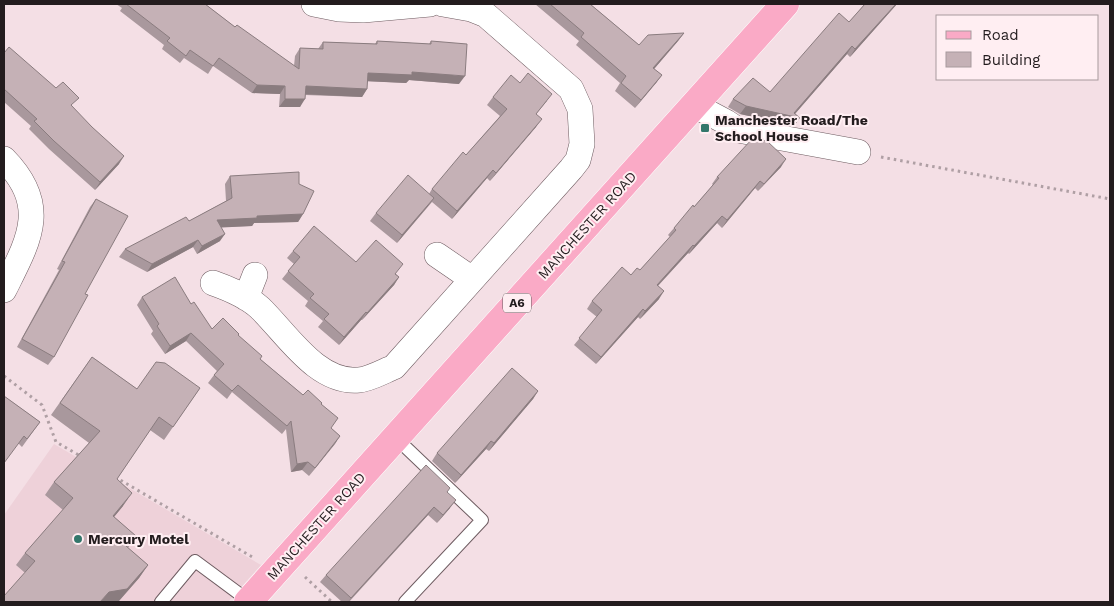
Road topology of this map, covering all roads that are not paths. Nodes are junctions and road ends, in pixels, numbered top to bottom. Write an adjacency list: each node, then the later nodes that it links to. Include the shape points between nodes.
1 (314, 4): 2 (street, via 363,10)
2 (430, 4)
3 (444, 4): 9 (street, via 486,15 559,77 571,89 580,109 582,144 578,160)
4 (785, 4): 5 (main road, MANCHESTER ROAD / A6)
5 (694, 105): 6 (street, via 738,130); 12 (main road, MANCHESTER ROAD / A6)
6 (858, 152)
7 (4, 159): 11 (street, via 26,189 33,214 28,240)
8 (437, 255): 9 (street)
9 (472, 278): 10 (street, via 394,367 360,380 341,379 312,363 260,308 251,286)
10 (213, 283)
11 (4, 290)
12 (396, 438): 14 (main road, MANCHESTER ROAD / A6); 15 (lane, via 482,520)
13 (161, 602): 14 (lane, via 195,561)
14 (249, 602)
15 (405, 602)

